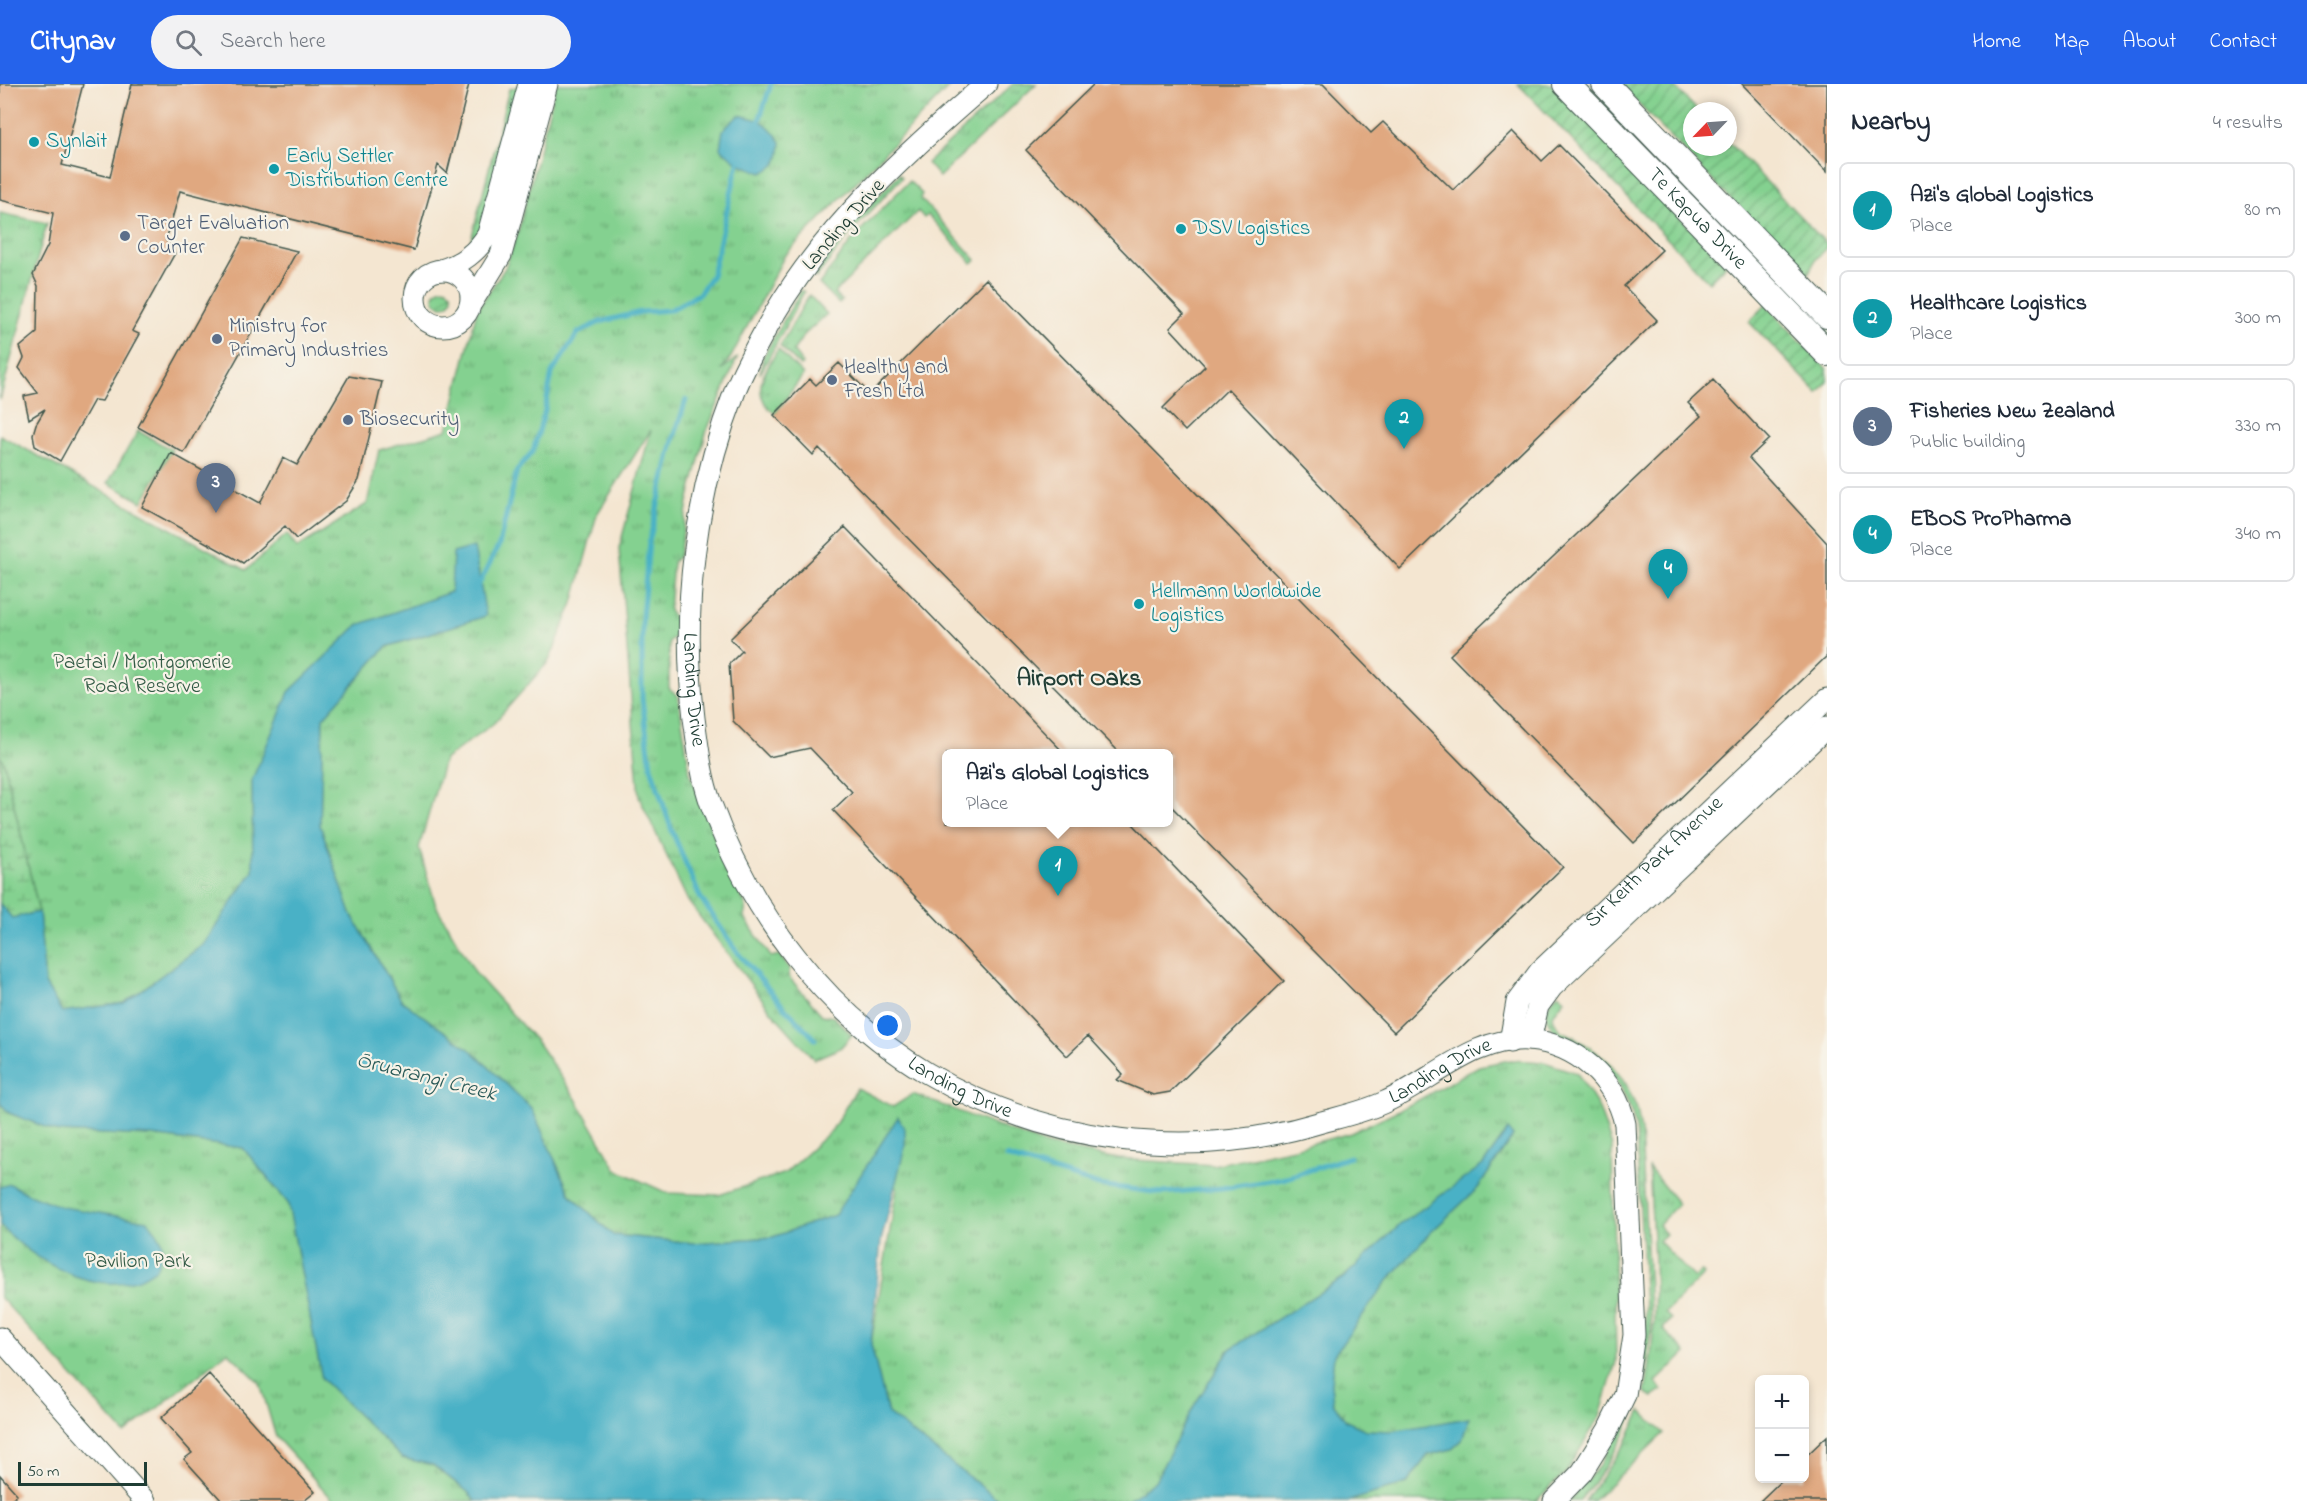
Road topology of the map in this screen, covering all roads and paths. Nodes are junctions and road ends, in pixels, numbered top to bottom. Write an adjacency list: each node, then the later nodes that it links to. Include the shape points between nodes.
1 (529, 84): 6 (street, via 489,234 466,258)
2 (547, 84): 7 (street, via 501,255)
3 (986, 84): 12 (street, Landing Drive, via 868,194 815,255 777,311 736,389 711,467 693,554 689,673 699,759 710,802 746,884 771,925 812,977 883,1043 927,1073 972,1096 1022,1116 1100,1138 1207,1143 1282,1134 1387,1101 1477,1049)
4 (1566, 84): 9 (street, Te Kapua Drive)
5 (1605, 84): 8 (street, Te Kapua Drive)
6 (441, 270): 7 (street, via 458,273 464,279); 7 (street, via 432,272 418,285 415,303 423,318 437,326 454,325 467,314)
7 (472, 302)
8 (1827, 315)
9 (1827, 352)
10 (1827, 699): 12 (street, Sir Keith Park Avenue, via 1540,971 1517,1002)
11 (1827, 726): 12 (street, Sir Keith Park Avenue, via 1552,987)
12 (1520, 1041): 15 (street, Landing Drive, via 1567,1049 1590,1066 1615,1095 1625,1124 1634,1335 1627,1386 1598,1447 1582,1472)
13 (0, 1338): 14 (street)
14 (146, 1501)
15 (1554, 1501)

